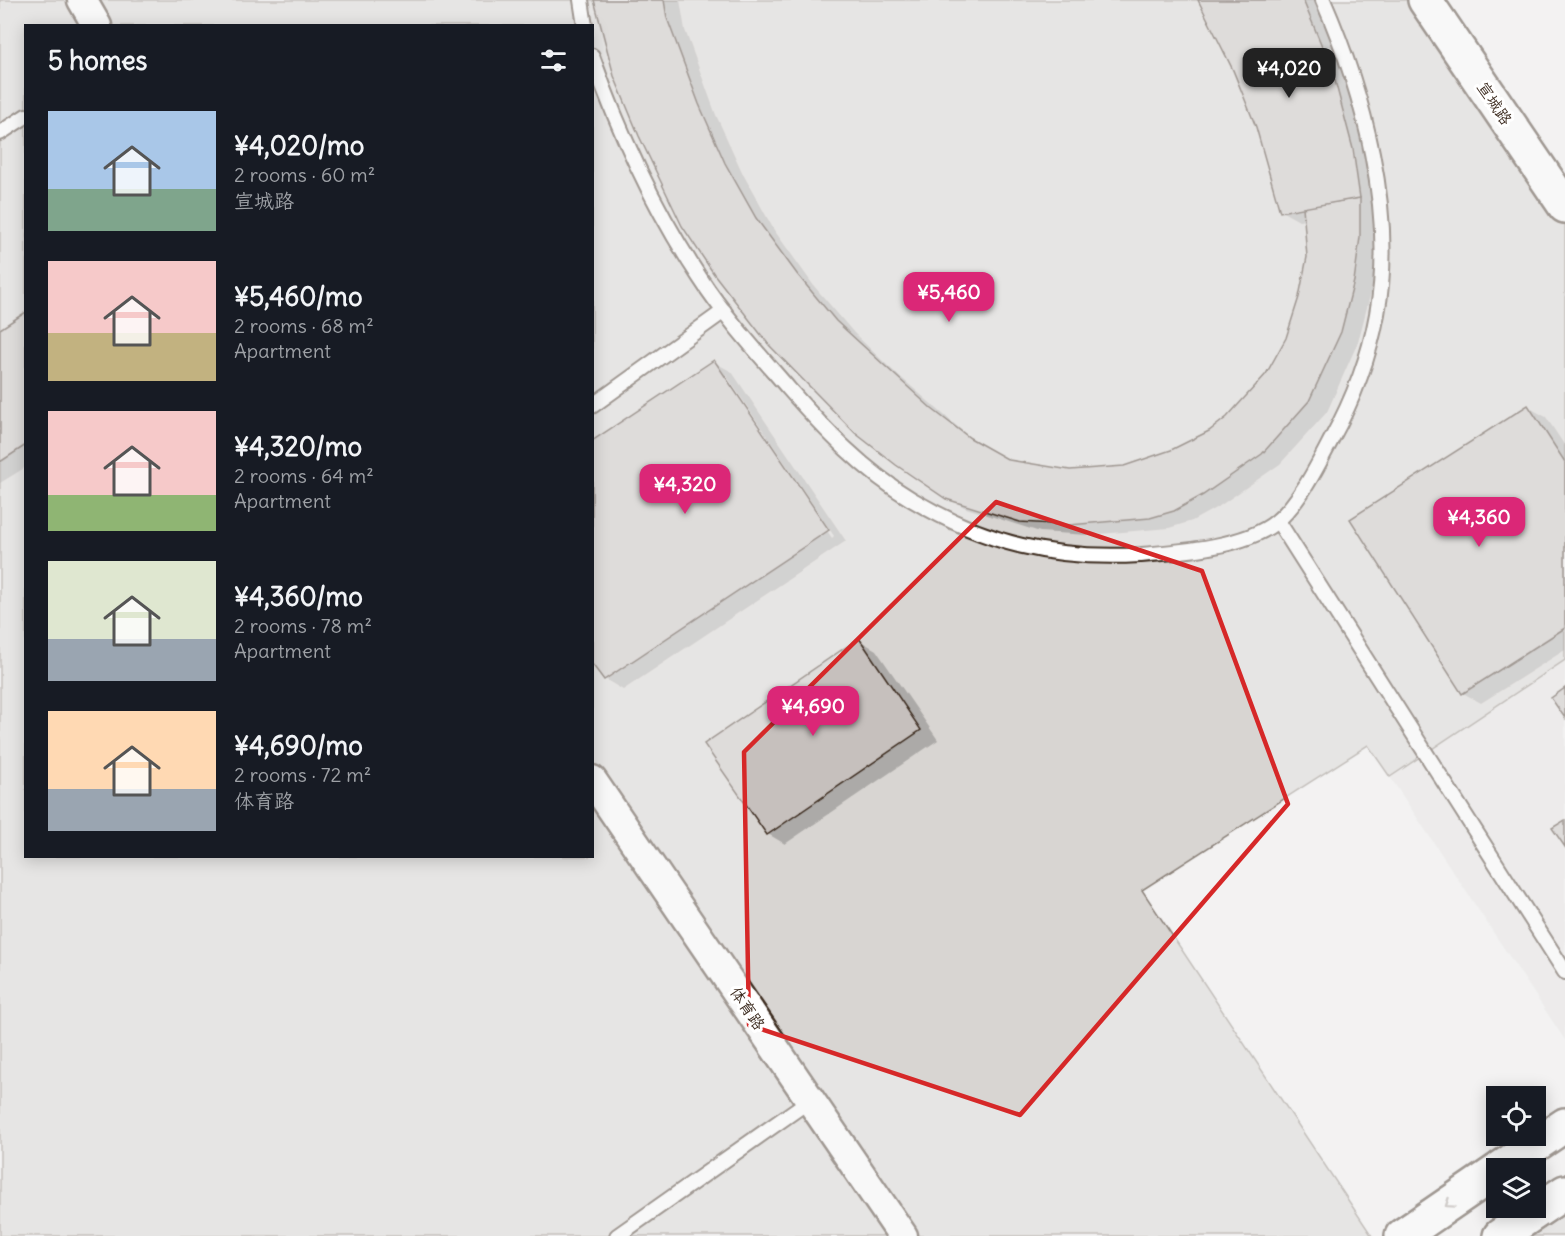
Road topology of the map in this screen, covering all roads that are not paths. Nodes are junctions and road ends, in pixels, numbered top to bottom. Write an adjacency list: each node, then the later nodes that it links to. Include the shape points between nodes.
1 (82, 0): 5 (street)
2 (581, 0): 6 (lane)
3 (1323, 0): 13 (lane, via 1361,105 1372,154 1381,227 1379,303 1359,382 1346,413 1317,467)
4 (1425, 0): 10 (main road, 宣城路)
5 (96, 24)
6 (585, 24)
7 (594, 61): 11 (lane, via 625,139 689,259)
8 (24, 117): 9 (lane)
9 (0, 133)
10 (1565, 206)
11 (724, 311): 12 (lane); 13 (lane, via 843,447 911,499 969,529 1020,547 1089,556 1128,555 1174,553 1234,540)
12 (594, 405)
13 (1278, 521): 15 (lane)
14 (594, 783): 16 (street, 体育路)
15 (1565, 972)
16 (810, 1100): 21 (lane); 22 (street, 体育路)
17 (1565, 1125): 18 (main road)
18 (1516, 1158)
19 (1486, 1179): 23 (main road, one-way to 23)
20 (1565, 1192): 24 (main road)
21 (617, 1236)
22 (903, 1236)
23 (1402, 1236)
24 (1500, 1236)

